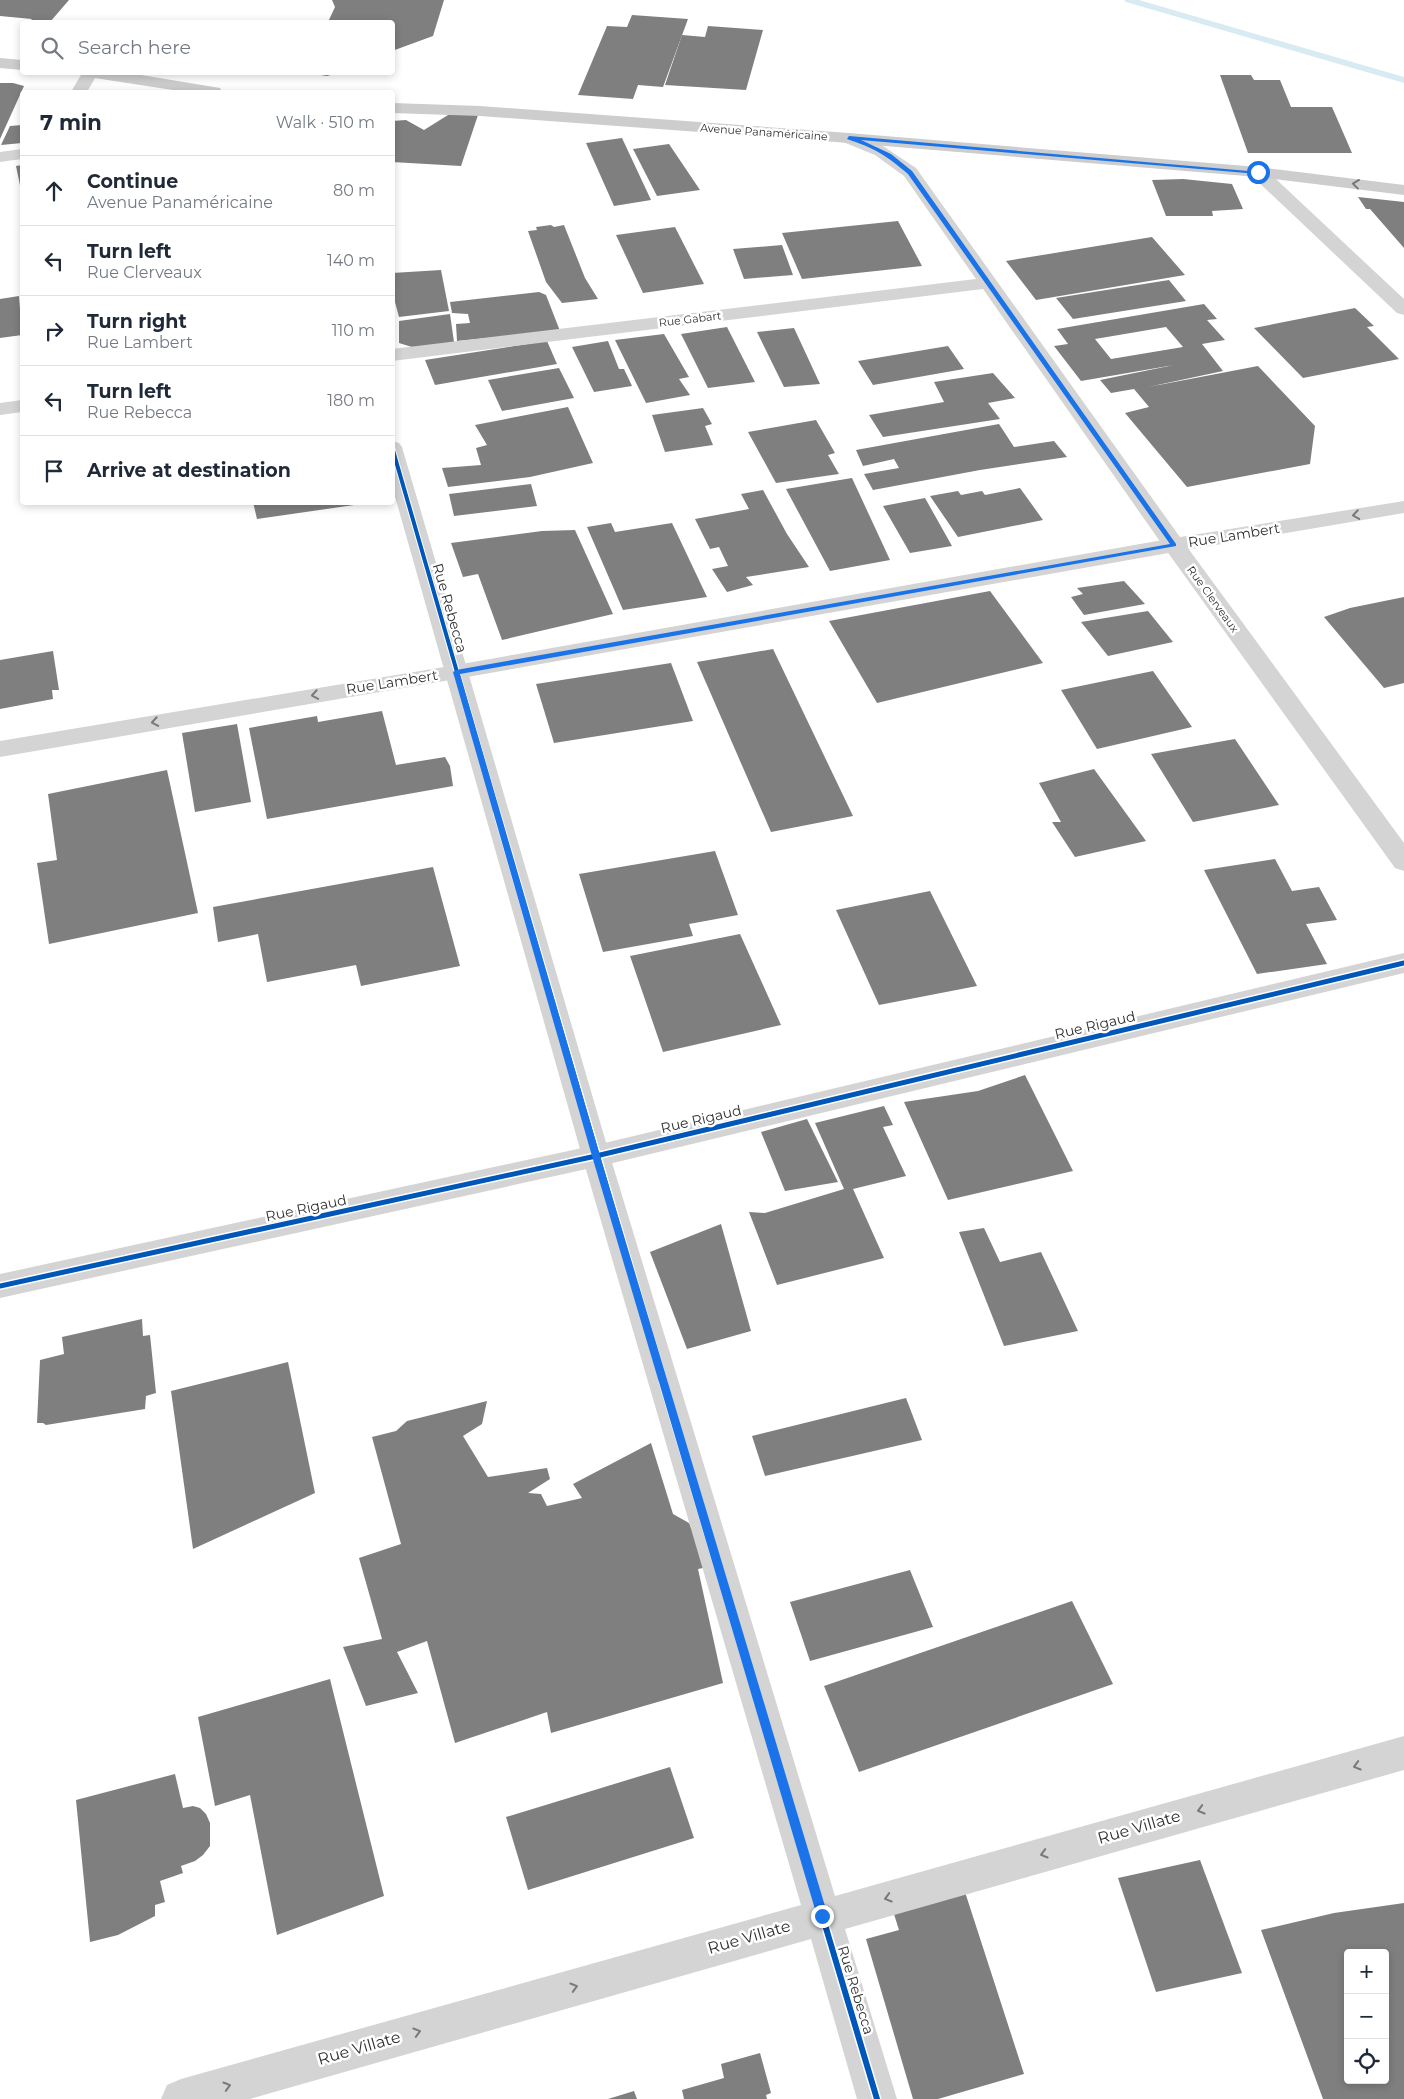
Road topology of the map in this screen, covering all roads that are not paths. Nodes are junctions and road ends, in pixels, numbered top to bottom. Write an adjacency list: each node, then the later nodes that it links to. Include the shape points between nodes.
1 (0, 63): 2 (main road)
2 (20, 65)
3 (88, 75): 5 (street)
4 (102, 75): 6 (main road)
5 (81, 90)
6 (201, 90)
7 (395, 108): 8 (main road, Avenue Panaméricaine, via 480,111)
8 (849, 138): 11 (main road, Avenue Panaméricaine); 13 (street, Rue Clerveaux, via 889,155 910,172)
9 (20, 154): 10 (street)
10 (0, 156)
11 (1258, 172): 12 (main road, Avenue Panaméricaine, one-way to 11); 14 (street)
12 (1404, 190)
13 (987, 283): 15 (street, Rue Gabart); 20 (street, Rue Clerveaux)
14 (1404, 309)
15 (395, 355)
16 (20, 406): 17 (street)
17 (0, 409)
18 (395, 458): 21 (street, Rue Rebecca)
19 (1404, 507): 20 (street, Rue Lambert, one-way to 20)
20 (1174, 545): 21 (street, Rue Lambert); 23 (street, Rue Clerveaux)
21 (456, 672): 22 (street, Rue Lambert, one-way to 22); 25 (street, Rue Rebecca)
22 (0, 749)
23 (1404, 862)
24 (1404, 963): 25 (street, Rue Rigaud)
25 (596, 1156): 26 (street, Rue Rigaud); 28 (street, Rue Rebecca)
26 (0, 1286)
27 (1404, 1753): 28 (street, Rue Villate, one-way to 28)
28 (822, 1916): 29 (street, Rue Villate, one-way to 28); 30 (street, Rue Rebecca)
29 (180, 2099)
30 (877, 2099)

